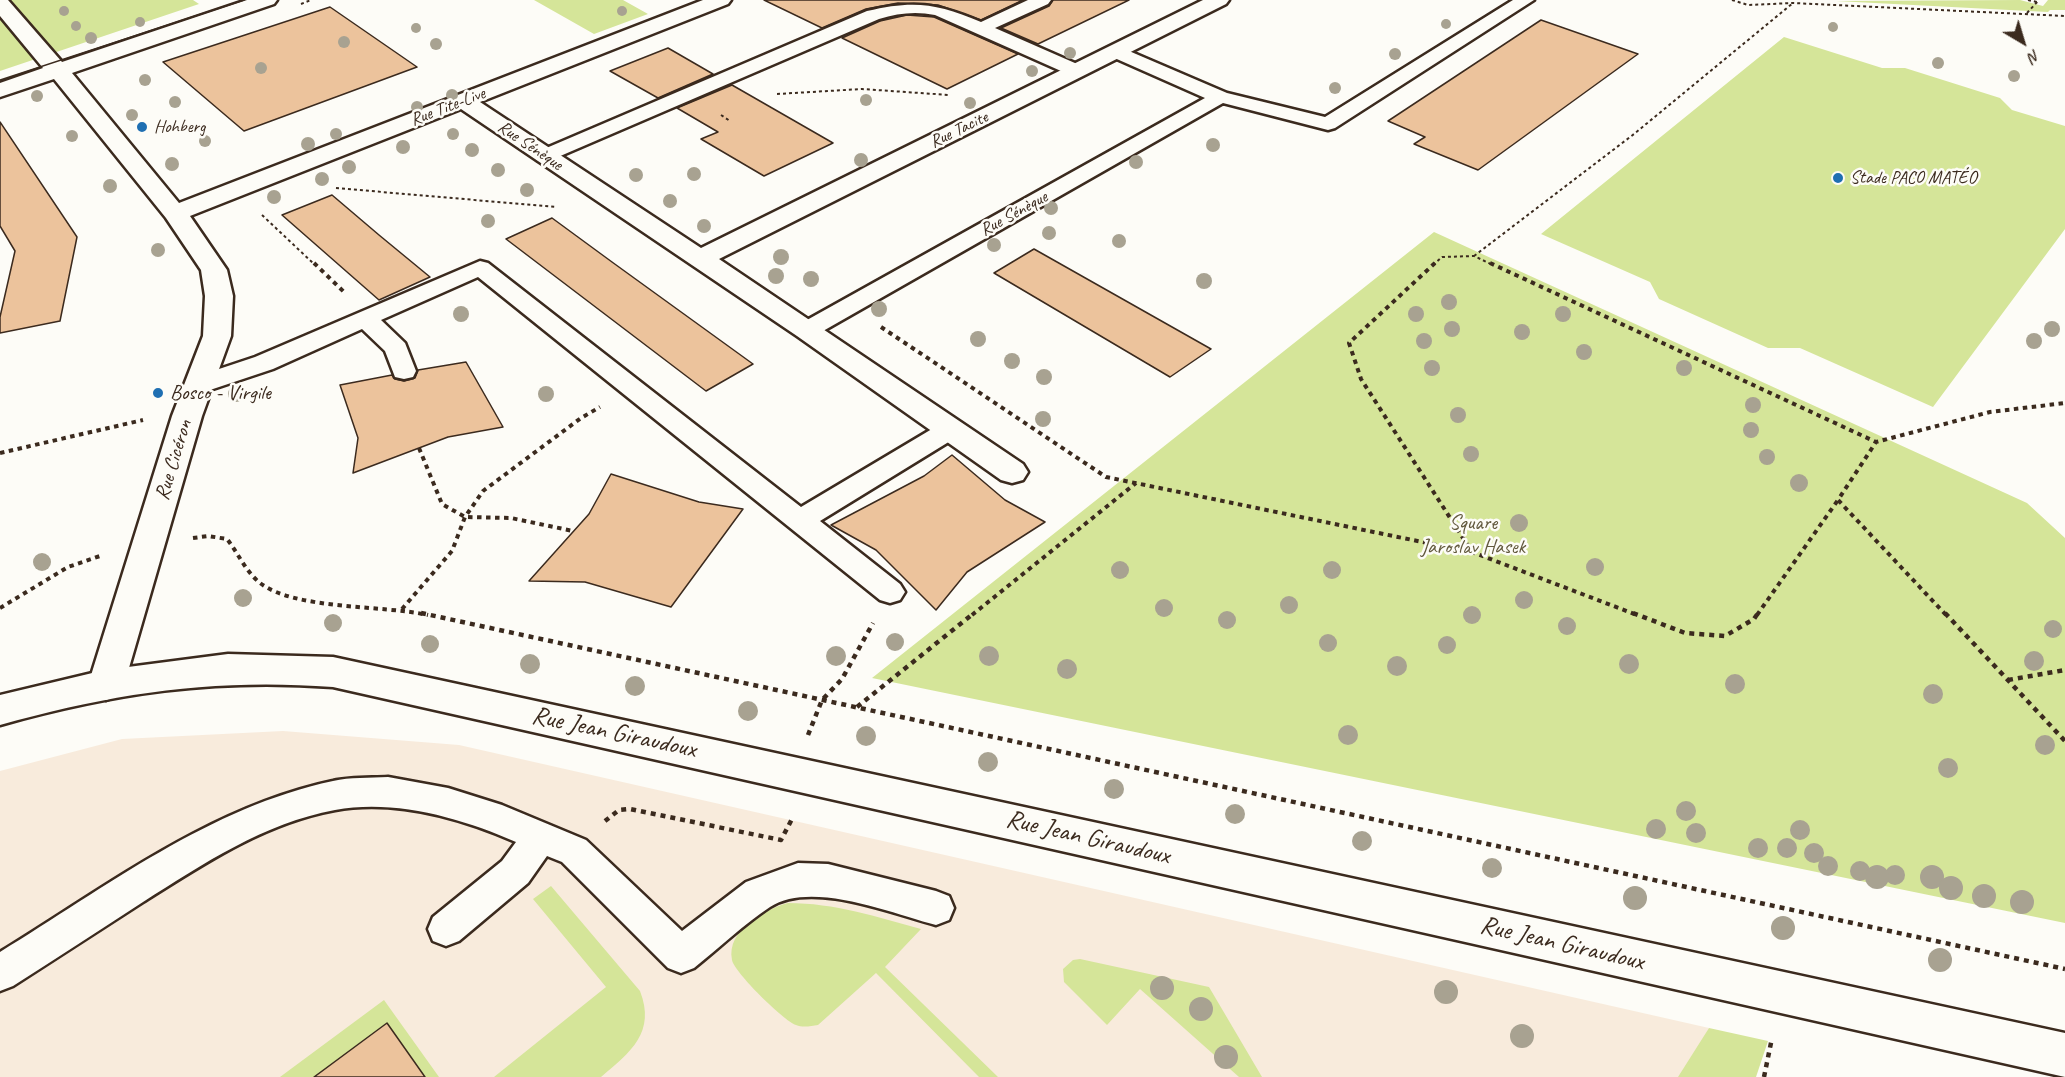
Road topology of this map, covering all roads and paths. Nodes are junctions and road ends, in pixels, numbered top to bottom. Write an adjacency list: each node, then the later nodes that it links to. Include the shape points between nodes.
1 (267, 0): 17 (street)
2 (721, 0): 23 (street, Rue Tite-Live)
3 (1042, 0): 15 (lane)
4 (1219, 0): 16 (street, Rue Tacite)
5 (1525, 0): 22 (lane, via 1328,124)
6 (1732, 0): 11 (path, via 1748,5)
7 (1817, 0): 12 (path)
8 (2028, 0): 9 (path)
9 (2038, 1): 13 (path)
10 (0, 3): 17 (street, Rue Cicéron)
11 (1793, 3): 12 (path); 31 (path, via 1634,134)
12 (1812, 3): 13 (path)
13 (2026, 14): 14 (path)
14 (2065, 16)
15 (982, 28): 18 (lane); 26 (lane, via 923,6 890,9)
16 (1116, 52): 18 (street, Rue Tacite); 22 (lane)
17 (59, 70): 19 (street); 30 (street, Rue Cicéron)
18 (1077, 71): 32 (street, Rue Tacite)
19 (0, 90)
20 (771, 94): 21 (path, via 862,89)
21 (951, 95)
22 (1220, 97): 33 (lane, Rue Sénèque)
23 (463, 101): 26 (street, Rue Sénèque); 28 (street, Rue Tite-Live)
24 (721, 116): 25 (path)
25 (730, 121)
26 (544, 156): 32 (street, Rue Sénèque)
27 (335, 188): 29 (path)
28 (223, 193): 30 (street, Rue Tite-Live); 34 (path, via 242,196 360,308)
29 (556, 207)
30 (175, 213): 37 (street, Rue Cicéron, via 214,270 219,296 217,336)
31 (1474, 256): 42 (path); 52 (path, via 1442,257 1349,343 1361,379)
32 (699, 259): 35 (street, Rue Sénèque)
33 (849, 306): 35 (lane, Rue Sénèque); 46 (path, via 1106,477)
34 (366, 319): 36 (lane, via 396,348); 37 (lane, via 264,363); 38 (lane, via 480,268)
35 (807, 330): 41 (street, Rue Sénèque)
36 (404, 371)
37 (198, 385): 40 (street, Rue Cicéron)
38 (632, 389): 48 (path, via 581,418 483,491); 49 (lane)
39 (2065, 403): 42 (path, via 1990,412)
40 (187, 416): 44 (path, via 141,420); 59 (street, Rue Cicéron)
41 (951, 429): 45 (street, Rue Sénèque); 49 (lane)
42 (1876, 442): 47 (path)
43 (420, 448): 48 (path, via 442,504)
44 (0, 453)
45 (1012, 472)
46 (1136, 483): 52 (path); 61 (path)
47 (1838, 500): 52 (path, via 1754,619 1725,636 1685,633); 58 (path)
48 (465, 517): 50 (path, via 512,518); 56 (path, via 452,551)
49 (799, 521): 54 (lane)
50 (573, 531)
51 (183, 540): 56 (path, via 208,536 227,539 259,583 283,595)
52 (1472, 552)
53 (108, 554): 55 (path, via 81,561)
54 (890, 592): 60 (path, via 842,679)
55 (0, 608)
56 (402, 609): 60 (path)
57 (2065, 670): 58 (path)
58 (2008, 680): 63 (path)
59 (106, 685): 62 (street, Rue Jean Giraudoux); 64 (street, Rue Jean Giraudoux, via 214,670 333,672)
60 (822, 700): 61 (path); 64 (path)
61 (856, 707): 69 (path)
62 (0, 710)
63 (2065, 741)
64 (803, 774): 66 (path, via 781,840 630,809 619,810); 71 (street, Rue Jean Giraudoux)
65 (540, 837): 66 (lane); 68 (lane, via 514,872); 70 (lane, via 448,803 388,792 335,795 272,813 206,843)
66 (574, 851): 67 (lane, via 681,955 759,894 798,879 828,880)
67 (936, 908)
68 (447, 929)
69 (2065, 969)
70 (0, 973)
71 (2065, 1056)

